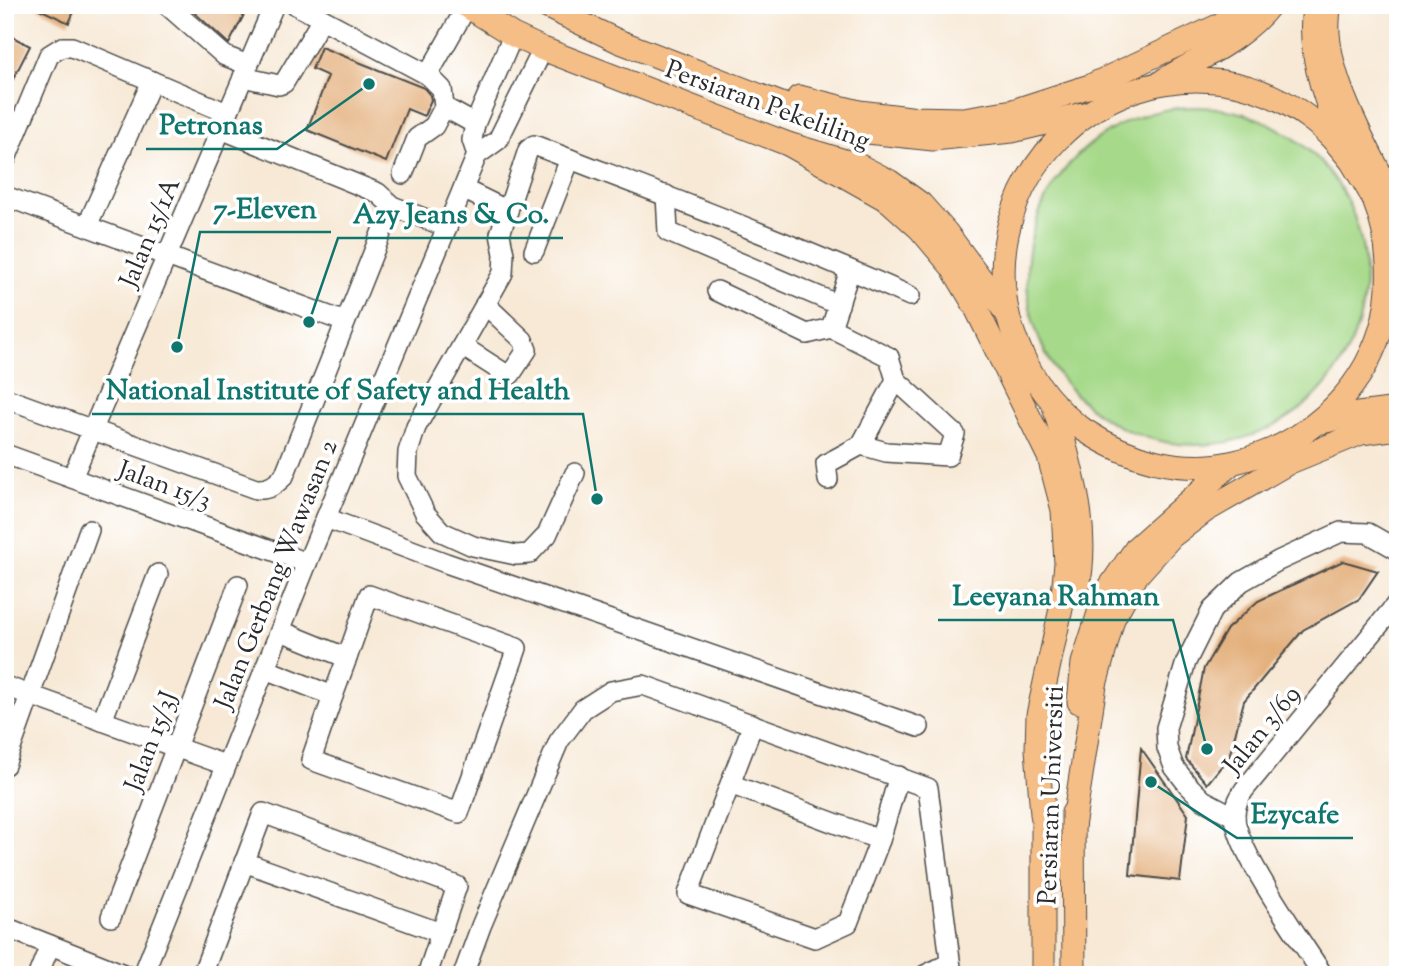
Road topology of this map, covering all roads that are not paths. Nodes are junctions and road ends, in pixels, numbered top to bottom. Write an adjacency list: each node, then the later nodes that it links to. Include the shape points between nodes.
1 (167, 5): 13 (street)
2 (274, 5): 13 (street, Jalan 15/1A)
3 (296, 5): 10 (street)
4 (543, 5): 16 (main road, Persiaran Pekeliling, via 618,41)
5 (1245, 5): 16 (main road, via 1220,25 1090,86 1013,111 963,119 859,112)
6 (1270, 5): 17 (main road, via 1235,37)
7 (1315, 5): 26 (main road, via 1319,75)
8 (1330, 5): 32 (main road, via 1330,50 1339,88)
9 (466, 6): 11 (main road, Persiaran Pekeliling); 14 (street)
10 (322, 19): 13 (street, via 284,83); 14 (street)
11 (513, 35): 12 (main road, Persiaran Pekeliling); 21 (street, Jalan Gerbang Wawasan 2)
12 (543, 49): 22 (main road, Persiaran Pekeliling); 23 (street, Jalan Gerbang Wawasan 2, via 498,140)
13 (246, 71): 20 (street, Jalan 15/1A)
14 (428, 75): 18 (street, via 442,89)
15 (152, 81): 20 (street); 25 (street, via 72,47 62,47 49,55); 34 (street)
16 (728, 82): 19 (main road, Persiaran Pekeliling, via 858,131 933,139 1013,131)
17 (1158, 83): 19 (main road, via 1121,94); 26 (main road, via 1221,82 1262,93 1308,117)
18 (444, 107): 21 (street); 27 (street, via 435,126 417,138)
19 (1087, 113): 44 (main road, via 1058,137 1034,167 1017,200 1006,237)
20 (224, 122): 31 (street, via 378,193); 38 (street, Jalan 15/1A)
21 (475, 124): 23 (street, Jalan Gerbang Wawasan 2, via 472,140)
22 (788, 144): 44 (main road, Persiaran Pekeliling, via 858,165 921,204); 84 (main road, via 889,201 952,267 1049,457 1063,510 1066,563 1038,715)
23 (477, 155): 28 (street, Jalan Gerbang Wawasan 2)
24 (570, 159): 29 (street); 33 (street, via 534,145 528,150); 37 (street)
25 (5, 161)
26 (1352, 162): 36 (main road, via 1374,200)
27 (403, 174)
28 (463, 189): 33 (street); 35 (street, Jalan Gerbang Wawasan 2)
29 (666, 195): 39 (street); 43 (street, via 668,232)
30 (5, 196): 34 (street)
31 (392, 206): 35 (street); 45 (street)
32 (1398, 208)
33 (508, 211): 42 (street, via 500,234 503,273)
34 (87, 226): 38 (street)
35 (447, 227): 61 (street, Jalan Gerbang Wawasan 2)
36 (1392, 250): 52 (main road, via 1387,300 1371,355 1357,380)
37 (534, 251)
38 (167, 255): 45 (street); 54 (street, Jalan 15/1A)
39 (850, 270): 41 (street); 43 (street)
40 (717, 291): 46 (street, via 807,334)
41 (910, 296)
42 (485, 304): 47 (street); 47 (street, via 523,340 527,350 511,374)
43 (839, 305): 46 (street)
44 (1007, 314): 50 (main road, via 1024,361)
45 (345, 322): 54 (street, via 284,476 275,485 257,489)
46 (831, 328): 48 (street, via 889,357)
47 (462, 346): 63 (street, via 416,427 407,464 407,476 425,513 442,532)
48 (896, 380): 55 (street); 55 (street, via 955,434 948,456 886,452)
49 (5, 398): 54 (street)
50 (1053, 402): 57 (main road, via 1104,443 1135,456 1199,467); 84 (main road, Persiaran Universiti, via 1080,505 1083,540 1080,577 1054,697)
51 (1398, 410): 52 (main road)
52 (1318, 423): 57 (main road, via 1263,455)
53 (1398, 428): 86 (main road, via 1361,433 1279,468 1205,511 1172,536 1137,575 1113,619 1095,685)
54 (93, 429): 59 (street, Jalan 15/1A)
55 (861, 445): 60 (street, via 826,464)
56 (5, 454): 59 (street, Jalan 15/3)
57 (1231, 463): 86 (main road, Persiaran Universiti, via 1137,547 1105,594 1083,663 1074,745)
58 (575, 473): 63 (street, via 547,535 529,554 516,555)
59 (72, 478): 65 (street, Jalan 15/3)
60 (828, 480)
61 (326, 518): 65 (street, Jalan Gerbang Wawasan 2); 66 (street)
62 (89, 530): 74 (street)
63 (457, 539): 66 (street)
64 (1398, 550): 85 (street, via 1368,533 1341,532 1241,582 1212,610 1186,662 1166,729 1167,748 1188,785 1203,800)
65 (307, 563): 70 (street, Jalan Gerbang Wawasan 2)
66 (446, 563): 78 (street)
67 (158, 574): 76 (street)
68 (238, 585): 79 (street, Jalan 15/3J)
69 (1398, 602): 85 (street, Jalan 3/69, via 1244,790)
70 (281, 631): 71 (street); 72 (street, Jalan Gerbang Wawasan 2)
71 (347, 658): 75 (street); 75 (street, via 369,595 517,648 459,813 311,760)
72 (265, 669): 75 (street); 81 (street, Jalan Gerbang Wawasan 2)
73 (5, 687): 74 (street)
74 (30, 695): 76 (street); 80 (street)
75 (333, 696)
76 (102, 721): 79 (street)
77 (752, 724): 82 (street); 83 (street); 99 (street, via 643,685 611,691 583,709 559,741)
78 (919, 727)
79 (176, 747): 81 (street); 89 (street, Jalan 15/3J)
80 (5, 765)
81 (225, 765): 96 (street, Jalan Gerbang Wawasan 2)
82 (899, 776): 87 (street); 93 (street, via 929,788)
83 (730, 784): 87 (street); 87 (street, via 688,894 815,938 848,923)
84 (1042, 814): 101 (main road, Persiaran Universiti)
85 (1235, 817): 103 (street, Jalan 3/69, via 1244,851)
86 (1073, 827): 102 (main road, Persiaran Universiti)
87 (880, 840)
88 (244, 862): 91 (street); 91 (street, via 263,813 457,886); 97 (street)
89 (111, 917)
90 (5, 927): 92 (street)
91 (441, 933): 98 (street)
92 (50, 945): 94 (street); 95 (street)
93 (951, 969): 100 (street)
94 (38, 975)
95 (126, 975)
96 (143, 975)
97 (202, 975)
98 (427, 975)
99 (463, 975)
100 (925, 975)
101 (1043, 975)
102 (1074, 975)
103 (1323, 975)

